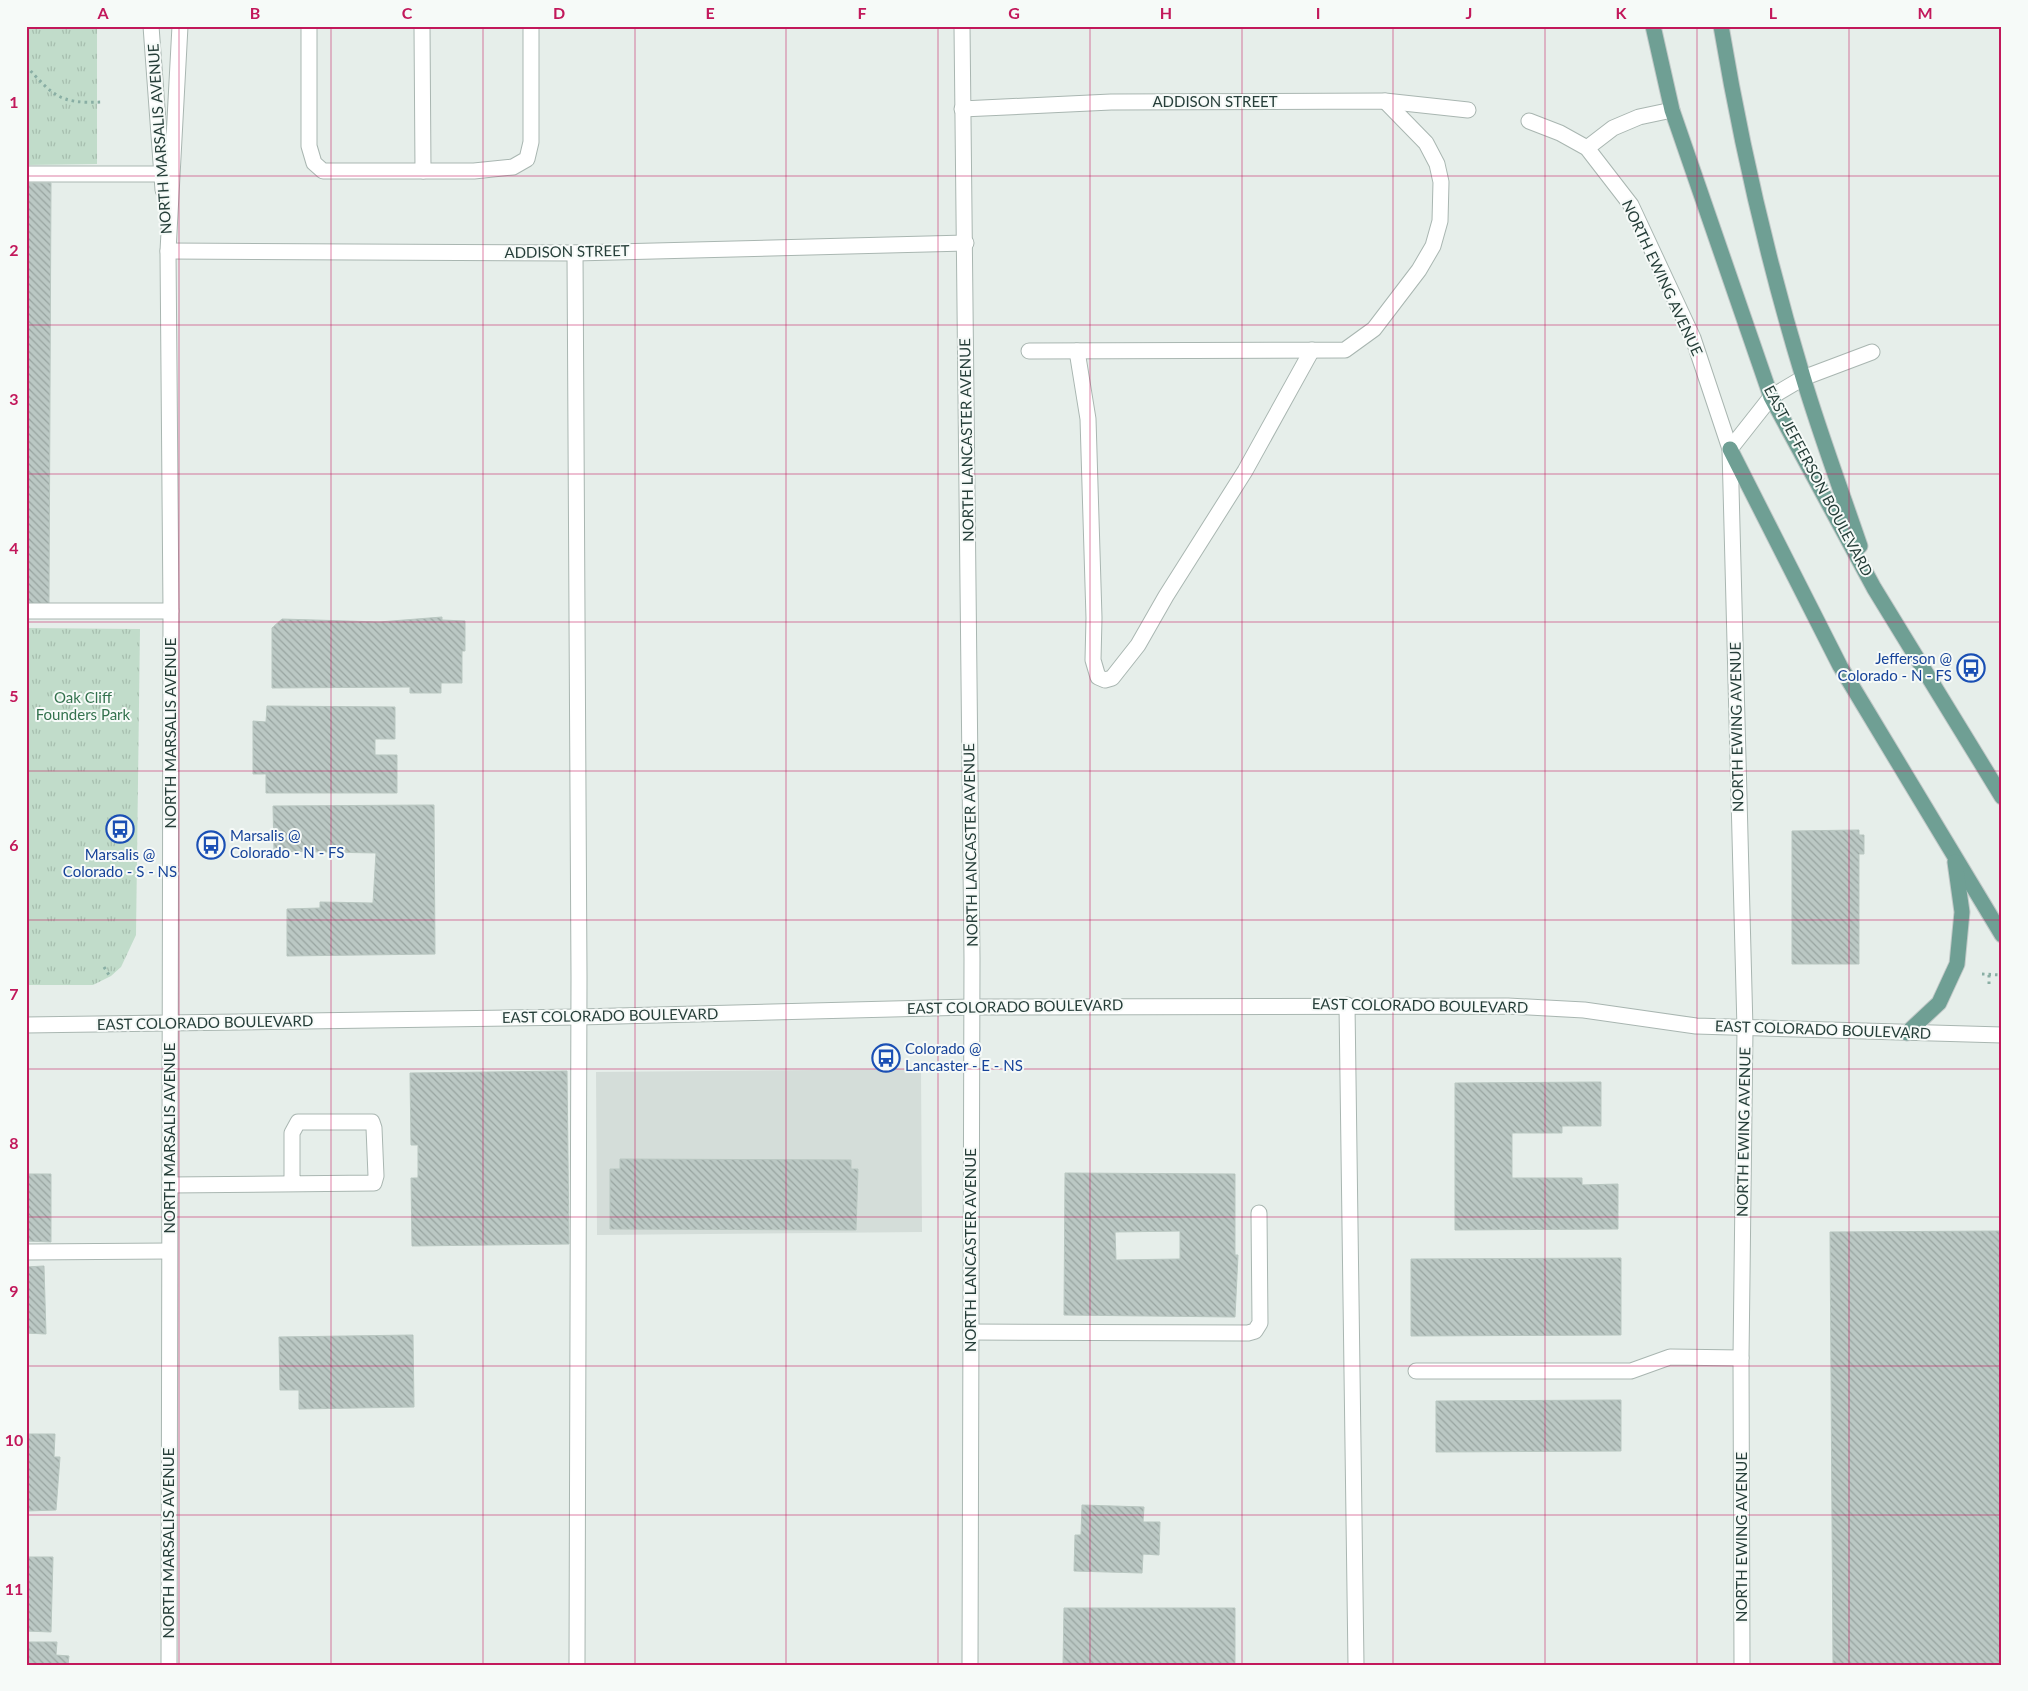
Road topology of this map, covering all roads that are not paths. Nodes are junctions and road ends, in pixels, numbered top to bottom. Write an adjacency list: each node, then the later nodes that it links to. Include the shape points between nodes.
1 (151, 26): 17 (street, NORTH MARSALIS AVENUE)
2 (180, 26): 19 (street, NORTH MARSALIS AVENUE)
3 (309, 26): 15 (street, via 309,146 314,163 323,171)
4 (422, 26): 15 (street)
5 (532, 26): 15 (street, via 531,142 527,159 513,167)
6 (962, 26): 10 (street, NORTH LANCASTER AVENUE)
7 (1653, 26): 12 (main road, EAST JEFFERSON BOULEVARD)
8 (1721, 26): 25 (main road, via 1736,116 1763,232)
9 (1385, 102): 10 (street, ADDISON STREET, via 1111,102); 11 (street, ADDISON STREET); 21 (street, via 1426,143 1437,164 1441,182 1440,221 1419,270 1374,329 1345,350)
10 (962, 109): 18 (street, NORTH LANCASTER AVENUE)
11 (1468, 110)
12 (1672, 110): 14 (street, via 1639,117 1613,128); 26 (main road, EAST JEFFERSON BOULEVARD)
13 (1529, 121): 14 (street, NORTH EWING AVENUE)
14 (1588, 148): 27 (street, NORTH EWING AVENUE, via 1631,205 1693,338)
15 (423, 171)
16 (26, 174): 17 (street)
17 (162, 174): 19 (street, NORTH MARSALIS AVENUE)
18 (966, 243): 20 (street, ADDISON STREET); 35 (street, NORTH LANCASTER AVENUE)
19 (168, 251): 20 (street, ADDISON STREET); 30 (street, NORTH MARSALIS AVENUE)
20 (575, 252): 36 (street)
21 (1312, 350): 23 (street); 23 (street, via 1245,471 1138,645 1112,678 1105,680 1098,677 1093,660 1088,419)
22 (1029, 352): 23 (street)
23 (1077, 352)
24 (1872, 352): 25 (street)
25 (1803, 378): 26 (street); 28 (main road)
26 (1771, 397): 27 (street); 28 (main road, EAST JEFFERSON BOULEVARD)
27 (1730, 449): 32 (main road, via 1840,666); 39 (street, NORTH EWING AVENUE)
28 (1874, 588): 31 (main road, EAST JEFFERSON BOULEVARD)
29 (26, 611): 30 (street)
30 (171, 611): 37 (street, NORTH MARSALIS AVENUE)
31 (2002, 797)
32 (1954, 856): 33 (main road); 40 (main road, via 1962,912 1957,964 1939,1003)
33 (2002, 935)
34 (1347, 1005): 35 (street, EAST COLORADO BOULEVARD); 39 (street, EAST COLORADO BOULEVARD, via 1508,1006 1574,1010 1696,1026); 53 (street)
35 (971, 1007): 36 (street, EAST COLORADO BOULEVARD); 47 (street, NORTH LANCASTER AVENUE)
36 (579, 1017): 37 (street, EAST COLORADO BOULEVARD); 51 (street)
37 (170, 1024): 38 (street, EAST COLORADO BOULEVARD); 43 (street, NORTH MARSALIS AVENUE)
38 (26, 1025)
39 (1745, 1028): 40 (street, EAST COLORADO BOULEVARD); 48 (street, NORTH EWING AVENUE)
40 (1907, 1033): 41 (street, EAST COLORADO BOULEVARD)
41 (2002, 1035)
42 (292, 1184): 42 (street, via 374,1183 372,1122 298,1122 292,1133); 43 (street)
43 (170, 1185): 45 (street, NORTH MARSALIS AVENUE)
44 (1259, 1213): 47 (street, via 1260,1323 1248,1333)
45 (169, 1251): 46 (street); 50 (street, NORTH MARSALIS AVENUE)
46 (26, 1252)
47 (971, 1332): 52 (street, NORTH LANCASTER AVENUE)
48 (1741, 1358): 49 (street, via 1670,1357 1632,1371); 54 (street, NORTH EWING AVENUE)
49 (1416, 1371)
50 (168, 1665)
51 (577, 1665)
52 (970, 1665)
53 (1356, 1665)
54 (1742, 1665)

